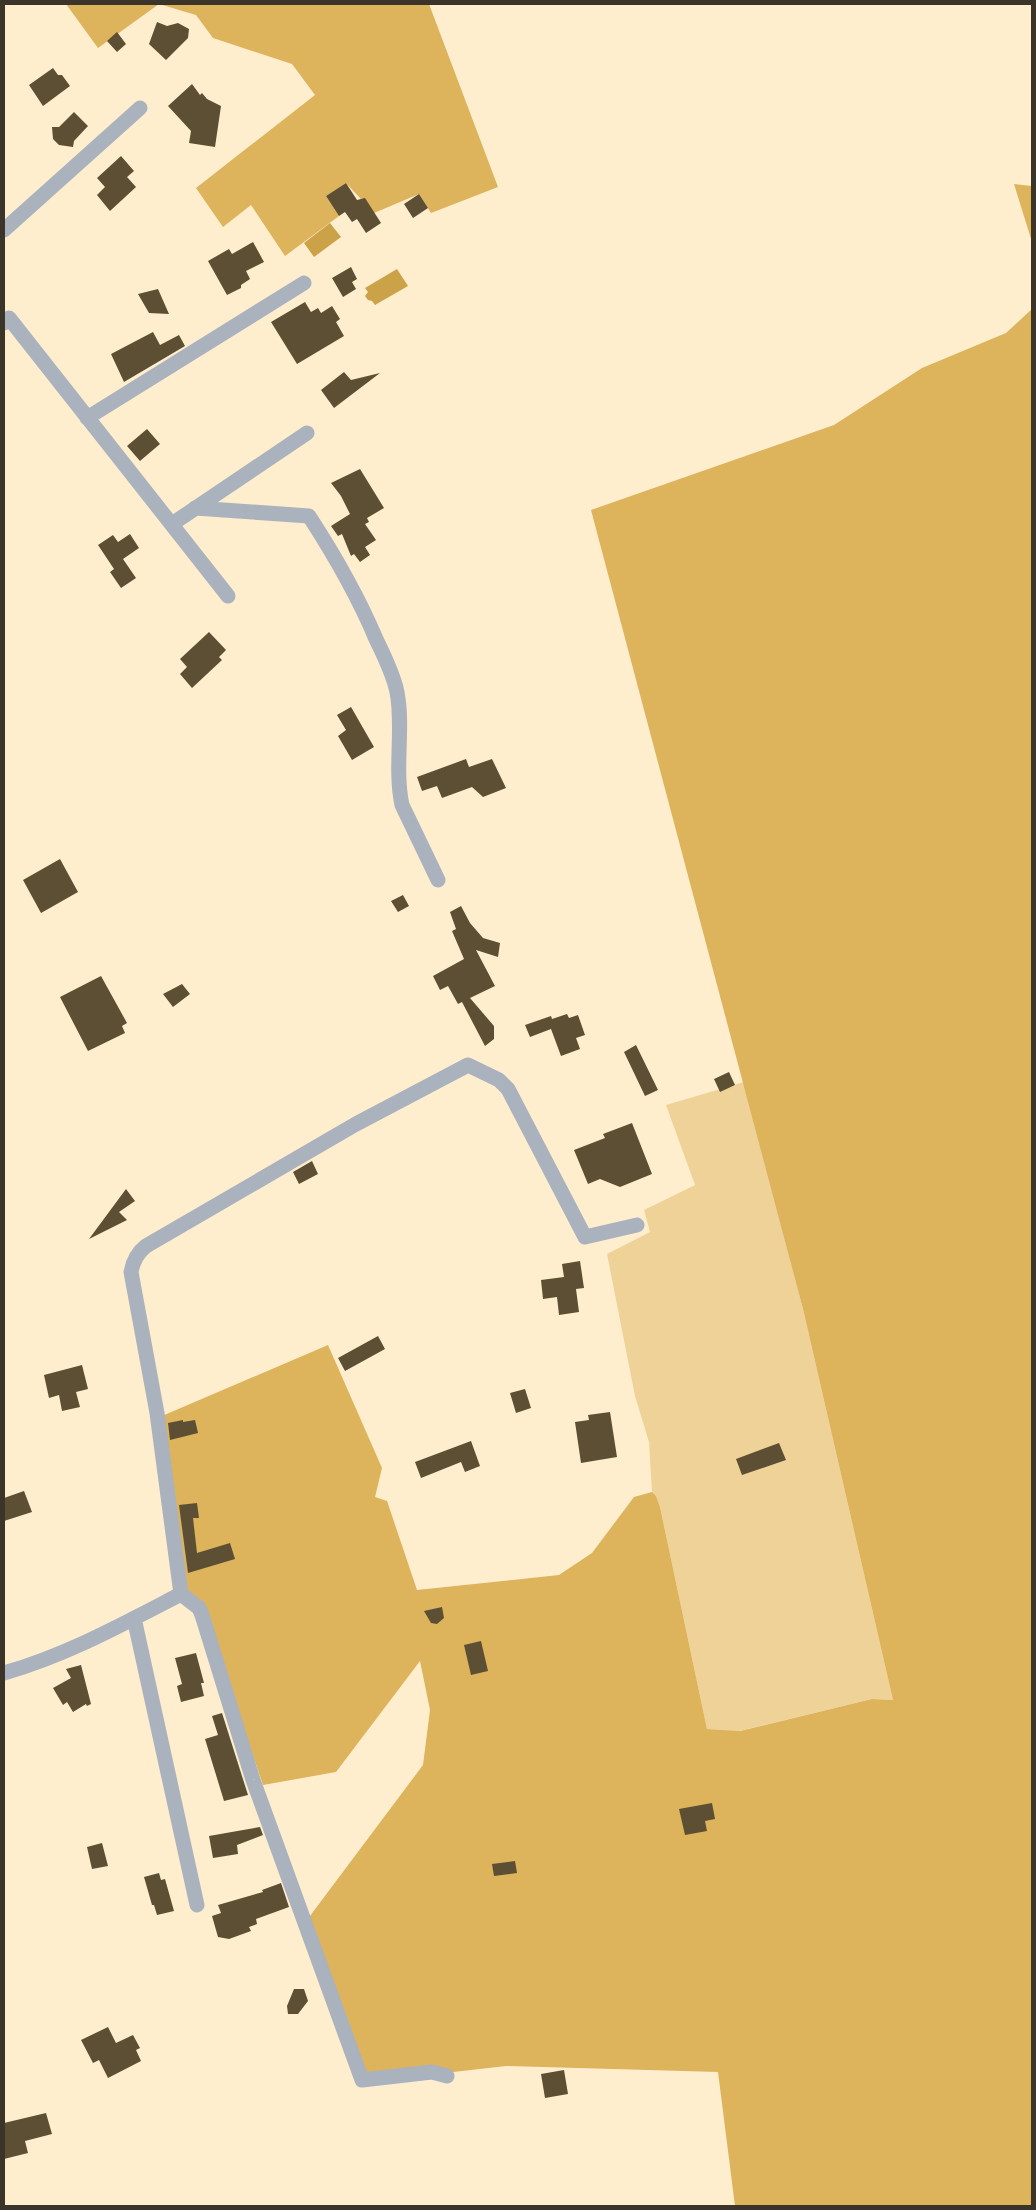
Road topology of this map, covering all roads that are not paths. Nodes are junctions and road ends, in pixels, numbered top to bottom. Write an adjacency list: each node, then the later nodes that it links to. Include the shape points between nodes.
1 (140, 108): 2 (street)
2 (4, 230)
3 (304, 283): 5 (street)
4 (4, 323): 5 (street, via 9,318)
5 (87, 418): 8 (street)
6 (307, 433): 7 (street)
7 (196, 508): 8 (street); 10 (street, via 309,516 357,596 392,677 399,710 399,793)
8 (172, 524): 9 (street)
9 (228, 596)
10 (438, 880)
11 (637, 1225): 12 (street, via 585,1237 508,1088 468,1065 356,1124 140,1251 131,1272 158,1414)
12 (181, 1594): 13 (street); 16 (street, via 199,1608 202,1615 253,1780 362,2080 432,2072)
13 (134, 1618): 14 (street, via 74,1648); 15 (street)
14 (4, 1673)
15 (197, 1905)
16 (447, 2076)

